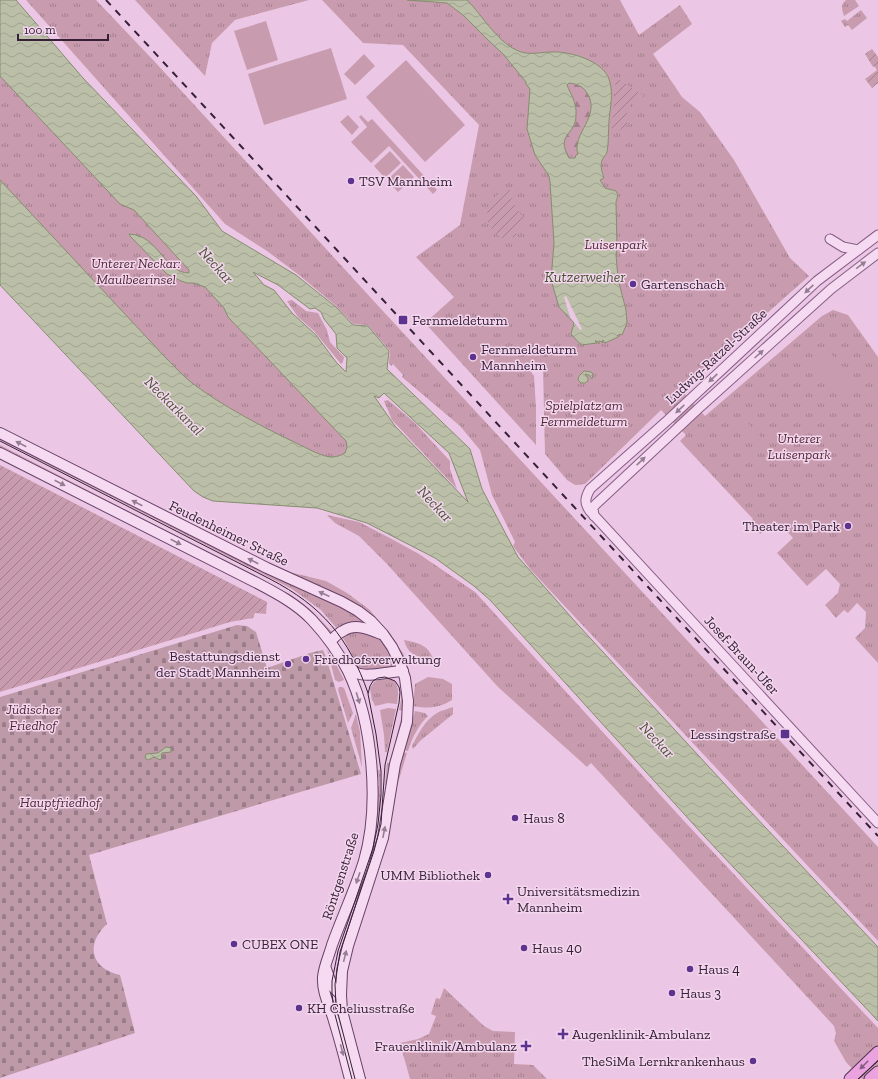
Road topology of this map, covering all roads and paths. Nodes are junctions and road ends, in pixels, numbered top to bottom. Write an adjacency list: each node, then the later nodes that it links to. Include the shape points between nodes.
1 (878, 235): 3 (street, Ludwig-Ratzel-Straße)
2 (830, 239): 3 (street, via 843,247)
3 (858, 250): 7 (street, Ludwig-Ratzel-Straße, one-way to 7, via 817,281)
4 (878, 253): 8 (street, Ludwig-Ratzel-Straße, one-way to 4, via 844,278)
5 (0, 433): 11 (main road, Feudenheimer Straße, one-way to 5, via 358,611 342,602 267,568)
6 (0, 453): 12 (main road, Röntgenstraße, one-way to 12, via 287,600 312,619)
7 (614, 468): 8 (street); 9 (street, Ludwig-Ratzel-Straße, via 590,489 585,500)
8 (623, 478): 10 (street, Ludwig-Ratzel-Straße, via 594,505)
9 (586, 506): 10 (street, Josef-Braun-Ufer)
10 (594, 516): 16 (street, Josef-Braun-Ufer)
11 (383, 634): 12 (main road, via 353,627); 14 (main road, Feudenheimer Straße)
12 (330, 641): 13 (main road, Röntgenstraße)
13 (344, 662): 14 (main road, via 358,673 367,675); 17 (main road, Röntgenstraße, one-way to 17, via 357,693 366,728 372,776 371,821 368,846)
14 (403, 671): 15 (main road, Feudenheimer Straße)
15 (408, 694): 18 (main road, Röntgenstraße, one-way to 15, via 344,960 383,838 395,764 407,722)
16 (878, 823)
17 (325, 966): 18 (main road, via 332,986); 21 (main road, Röntgenstraße, one-way to 21, via 325,996)
18 (341, 995): 22 (main road, Röntgenstraße, via 344,1018)
19 (878, 1052): 23 (main road, one-way to 23)
20 (878, 1072): 24 (main road)
21 (350, 1079)
22 (360, 1079)
23 (850, 1079)
24 (870, 1079)

